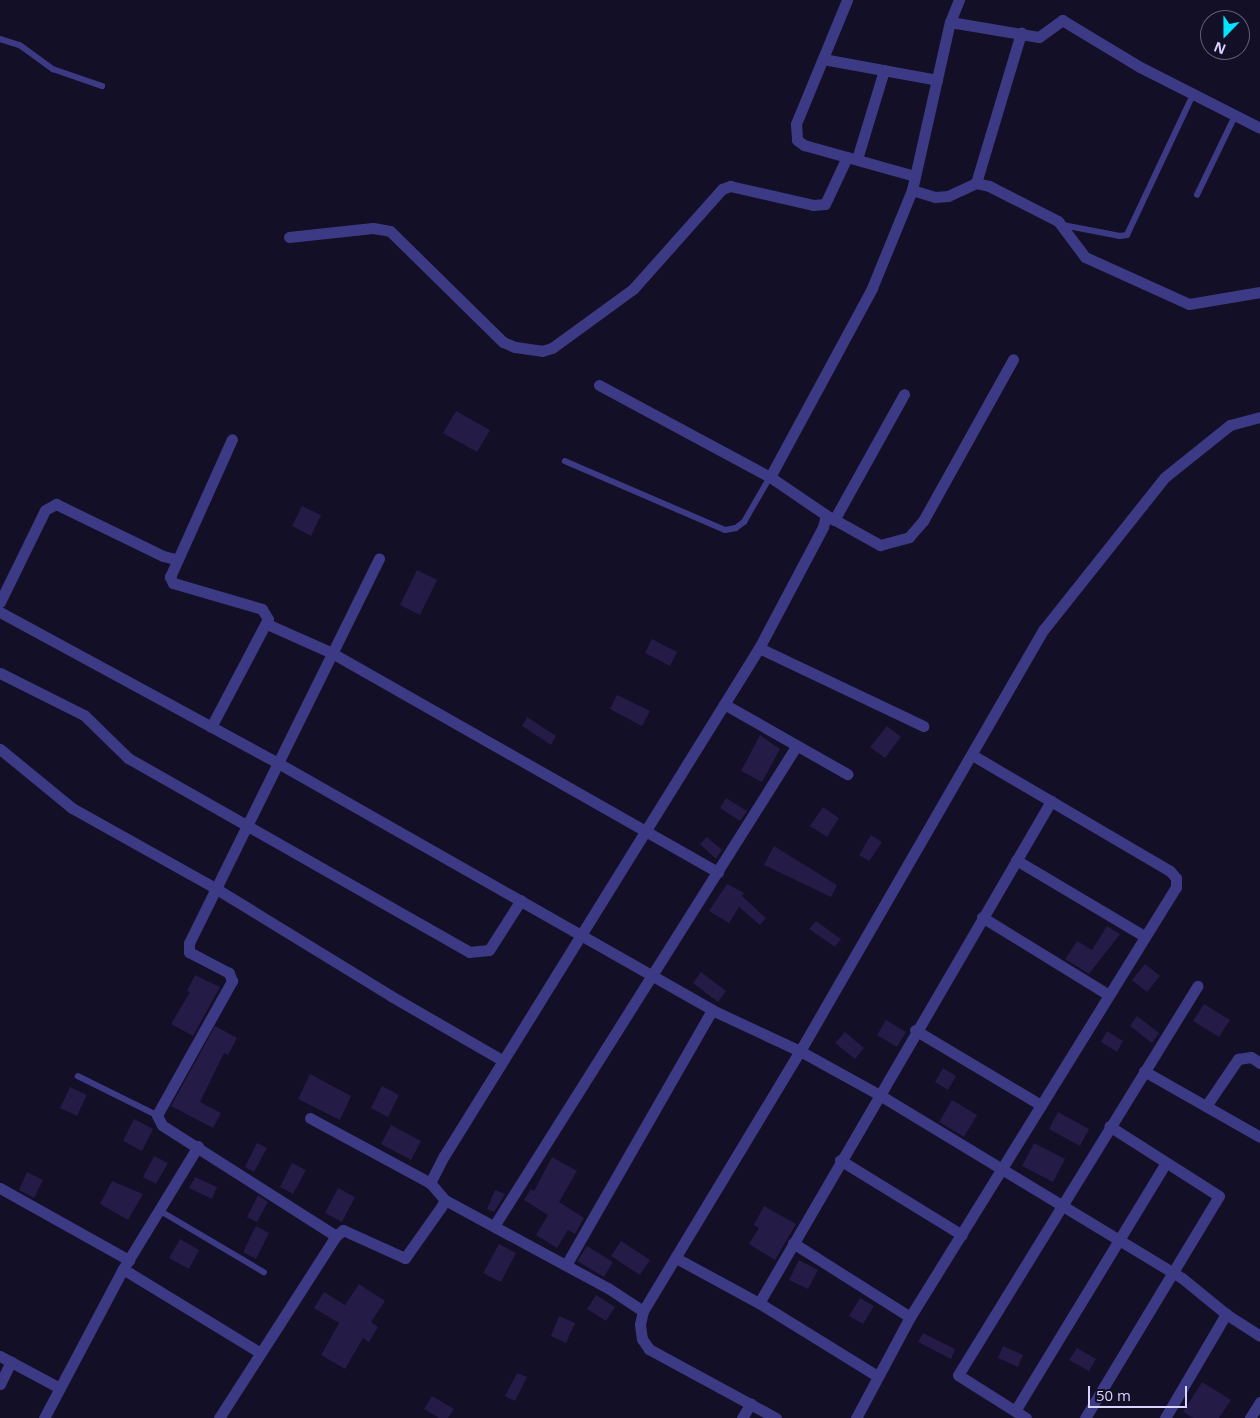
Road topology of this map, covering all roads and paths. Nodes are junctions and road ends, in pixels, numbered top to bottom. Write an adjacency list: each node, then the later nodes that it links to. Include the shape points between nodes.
1 (847, 0): 6 (street)
2 (959, 0): 3 (street)
3 (950, 22): 4 (street); 8 (street)
4 (1020, 34): 10 (street, via 1042,37 1055,23 1066,22); 15 (street)
5 (0, 39): 9 (lane, via 20,44 53,69)
6 (823, 59): 7 (street); 13 (street, via 795,132 804,145)
7 (884, 70): 8 (street); 13 (street)
8 (937, 80): 14 (street)
9 (102, 86)
10 (1193, 95): 11 (street); 18 (lane, via 1127,235)
11 (1235, 116): 12 (street); 17 (lane)
12 (1260, 128)
13 (852, 158): 14 (street); 19 (street, via 825,204 813,205 730,186 722,188 632,289 552,348 542,350 503,342 390,231 373,228)
14 (915, 176): 16 (street)
15 (976, 183): 16 (street, via 948,196 935,197); 18 (street, via 989,186)
16 (912, 190): 27 (street, via 872,288)
17 (1197, 195)
18 (1062, 224): 20 (street, via 1085,257 1185,302 1200,304)
19 (289, 237)
20 (1260, 292)
21 (1013, 359): 28 (street, via 916,530 893,544 880,544)
22 (599, 385): 27 (street)
23 (904, 394): 28 (street)
24 (1260, 417): 42 (street, via 1230,425 1165,477 1044,629)
25 (232, 439): 30 (street, via 185,547)
26 (565, 461): 27 (lane, via 725,530 744,522)
27 (770, 477): 28 (street)
28 (830, 518): 34 (street)
29 (379, 558): 35 (street)
30 (175, 559): 31 (street, via 56,504 45,510); 33 (street, via 170,577 173,583 262,609 266,612)
31 (0, 602)
32 (0, 612): 39 (street)
33 (267, 624): 35 (street); 39 (street)
34 (759, 648): 37 (street); 38 (street)
35 (332, 653): 43 (street); 47 (street)
36 (0, 673): 46 (street, via 84,715 128,758)
37 (724, 704): 40 (street); 47 (street)
38 (923, 726)
39 (211, 727): 43 (street)
40 (797, 745): 44 (street); 49 (street)
41 (0, 749): 50 (street, via 72,808)
42 (972, 755): 45 (street); 60 (street)
43 (278, 763): 46 (street); 51 (street)
44 (847, 774)
45 (1051, 800): 48 (street); 54 (street, via 1170,871 1176,878 1176,887)
46 (246, 824): 50 (street); 51 (street, via 469,952 490,950)
47 (647, 828): 49 (street); 53 (street)
48 (1016, 860): 52 (street); 54 (street)
49 (718, 872): 55 (street)
50 (215, 888): 61 (street); 68 (street, via 187,948 192,954 229,973 232,981)
51 (521, 900): 53 (street)
52 (982, 917): 57 (street); 59 (street)
53 (581, 934): 55 (street); 61 (street)
54 (1144, 936): 57 (street)
55 (654, 976): 58 (street); 81 (street)
56 (1197, 986): 63 (street)
57 (1107, 994): 66 (street)
58 (712, 1010): 60 (street); 88 (street)
59 (915, 1030): 65 (street); 66 (street)
60 (800, 1051): 65 (street); 86 (street)
61 (502, 1060): 76 (street)
62 (1260, 1063): 67 (street, via 1251,1057 1238,1059)
63 (1144, 1070): 67 (street); 70 (street)
64 (78, 1076): 68 (lane)
65 (878, 1094): 73 (street); 75 (street)
66 (1041, 1105): 75 (street)
67 (1206, 1106): 71 (street)
68 (157, 1115): 72 (street, via 162,1125)
69 (310, 1118): 76 (street)
70 (1109, 1126): 74 (street); 79 (street)
71 (1260, 1137)
72 (198, 1146): 80 (street); 83 (street)
73 (840, 1160): 82 (street); 85 (street)
74 (1166, 1163): 84 (street); 89 (street, via 1219,1196)
75 (1002, 1170): 79 (street); 82 (street)
76 (430, 1183): 78 (street)
77 (0, 1188): 87 (street)
78 (445, 1200): 81 (street); 83 (street, via 405,1258 343,1230)
79 (1060, 1205): 84 (street); 104 (street, via 958,1375)
80 (159, 1210): 87 (street); 90 (lane)
81 (494, 1226): 88 (street)
82 (962, 1235): 94 (street)
83 (336, 1236): 96 (street)
84 (1119, 1240): 89 (street); 104 (street)
85 (793, 1243): 91 (street); 94 (street)
86 (676, 1258): 91 (street); 92 (street)
87 (126, 1264): 96 (street); 101 (street)
88 (566, 1265): 92 (street)
89 (1172, 1271): 93 (street); 111 (street)
90 (264, 1272)
91 (759, 1303): 99 (street)
92 (643, 1311): 103 (street, via 640,1324 642,1339 649,1349)
93 (1226, 1314): 95 (street); 112 (street)
94 (910, 1317): 99 (street)
95 (1260, 1336)
96 (259, 1352): 106 (street)
97 (0, 1356): 98 (street)
98 (11, 1361): 100 (street); 101 (street)
99 (877, 1376): 109 (street)
100 (0, 1384)
101 (60, 1388): 105 (street)
102 (1260, 1402): 113 (street)
103 (751, 1403): 107 (street); 108 (street)
104 (1015, 1411): 110 (street)
105 (44, 1418)
106 (219, 1418)
107 (742, 1418)
108 (776, 1418)
109 (856, 1418)
110 (1026, 1418)
111 (1085, 1418)
112 (1164, 1418)
113 (1250, 1418)

